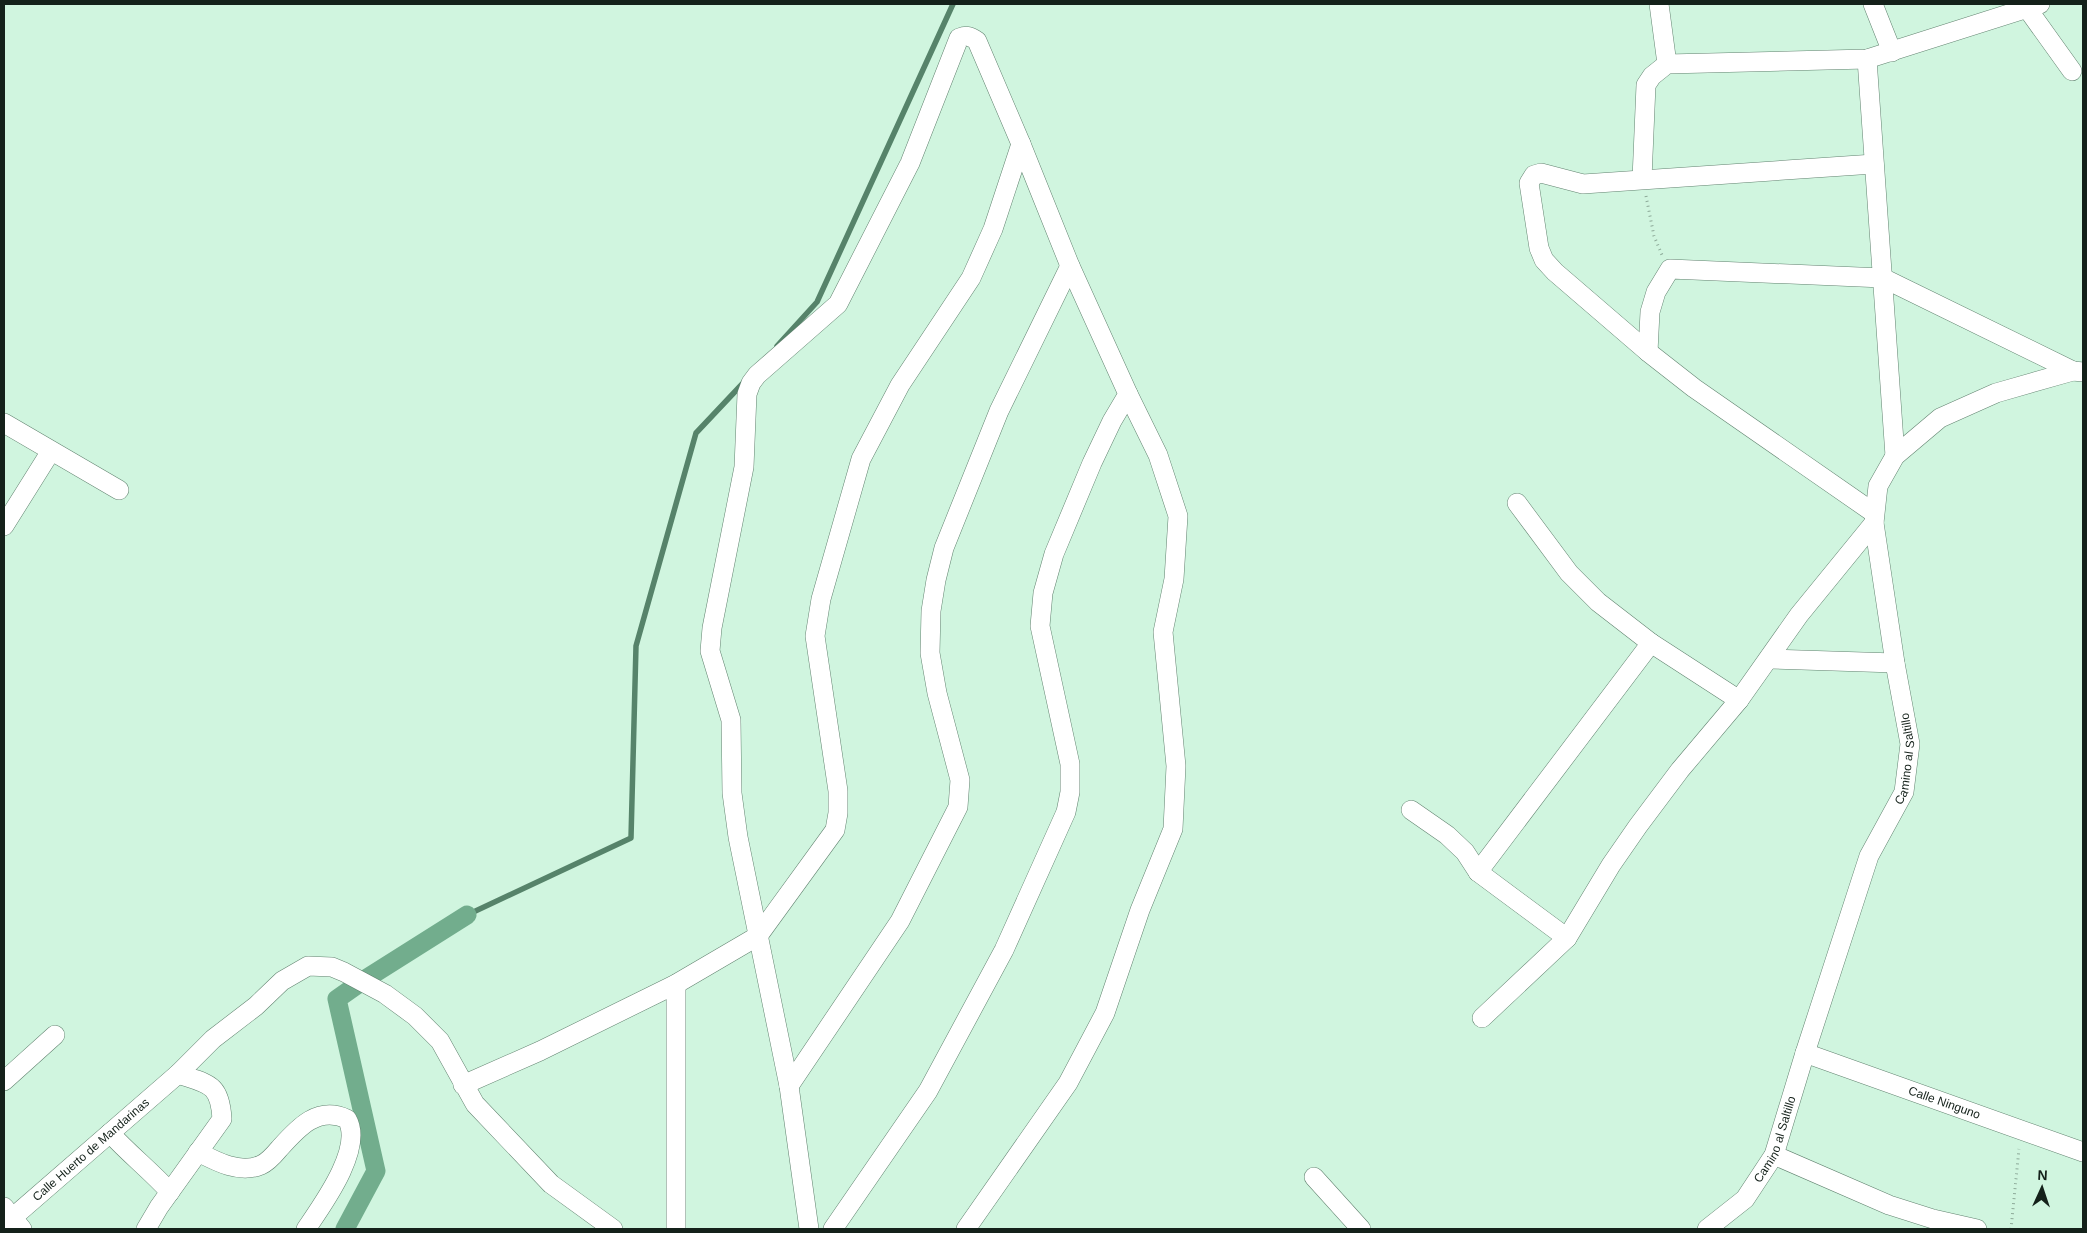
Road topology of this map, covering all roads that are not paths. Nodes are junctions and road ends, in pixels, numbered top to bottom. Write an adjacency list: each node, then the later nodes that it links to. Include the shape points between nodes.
1 (1659, 4): 6 (street)
2 (1873, 4): 4 (street)
3 (2031, 5): 4 (street); 7 (street)
4 (1892, 52): 5 (street)
5 (1867, 59): 6 (street); 9 (street)
6 (1666, 64): 10 (street, via 1646,85)
7 (2072, 71)
8 (1021, 144): 11 (street); 29 (street, via 993,229 971,278 900,385 862,458 821,599 815,636 838,791 835,830); 29 (street, via 977,42 971,37 959,38 910,163 838,304 757,375 748,394 744,467 710,651 731,720 732,792)
9 (1874, 164): 10 (street); 12 (street)
10 (1642, 179): 13 (street, via 1583,184 1542,173 1534,175 1529,183 1539,248 1544,260)
11 (1070, 266): 15 (street); 38 (street, via 999,411 944,548 936,580 930,653 960,780 958,807 900,921)
12 (1883, 278): 13 (street, via 1670,269 1656,292 1650,312); 14 (street); 18 (street)
13 (1648, 352): 21 (street)
14 (2078, 372): 18 (street, Camino al Saltillo, via 1996,393 1940,418)
15 (1128, 394): 52 (street, via 1092,463 1054,554 1043,593 1040,626 1070,764 1066,812 1004,950 928,1091); 53 (street, via 1158,455 1178,516 1174,579 1163,632 1176,766 1173,829 1140,910 1105,1013 1068,1083)
16 (4, 423): 17 (street)
17 (51, 451): 19 (street); 22 (street)
18 (1895, 456): 21 (street, Camino al Saltillo, via 1878,486)
19 (118, 490)
20 (1517, 503): 23 (street, via 1569,572 1598,602)
21 (1874, 518): 24 (street, via 1799,615); 25 (street, Camino al Saltillo)
22 (4, 526)
23 (1651, 643): 26 (street); 28 (street)
24 (1770, 659): 25 (street); 26 (street)
25 (1895, 663): 34 (street, Camino al Saltillo, via 1910,744 1904,792 1870,856)
26 (1739, 700): 30 (street, via 1638,826)
27 (1411, 810): 28 (street, via 1447,835 1465,852)
28 (1478, 872): 30 (street)
29 (758, 936): 31 (street); 38 (street)
30 (1567, 938): 32 (street)
31 (676, 984): 37 (street); 50 (street)
32 (1482, 1018)
33 (55, 1035): 36 (street)
34 (1804, 1053): 41 (street, Calle Ninguno); 42 (street, Camino al Saltillo)
35 (178, 1074): 37 (street, Calle Huerto de Mandarinas, via 213,1039 282,981 308,966 321,966 344,972 385,994 415,1016 440,1041); 39 (street, Calle Huerto de Mandarinas); 40 (street, via 211,1085 220,1099 222,1119)
36 (4, 1081)
37 (463, 1085): 49 (street, Calle Huerto de Mandarinas, via 475,1104 532,1166 551,1184)
38 (789, 1086): 51 (street)
39 (110, 1133): 44 (street); 45 (street, Calle Huerto de Mandarinas)
40 (198, 1152): 44 (street); 48 (street, via 225,1165 253,1167 272,1157 307,1121 328,1114 347,1119 352,1135 350,1149 342,1169)
41 (2083, 1152)
42 (1774, 1155): 54 (street, Camino al Saltillo, via 1745,1199); 55 (street, via 1889,1205)
43 (1314, 1177): 46 (street)
44 (170, 1192): 47 (street)
45 (10, 1220)
46 (1359, 1227)
47 (150, 1228)
48 (306, 1229)
49 (613, 1229)
50 (676, 1229)
51 (808, 1229)
52 (833, 1229)
53 (966, 1229)
54 (1707, 1229)
55 (1977, 1229)

